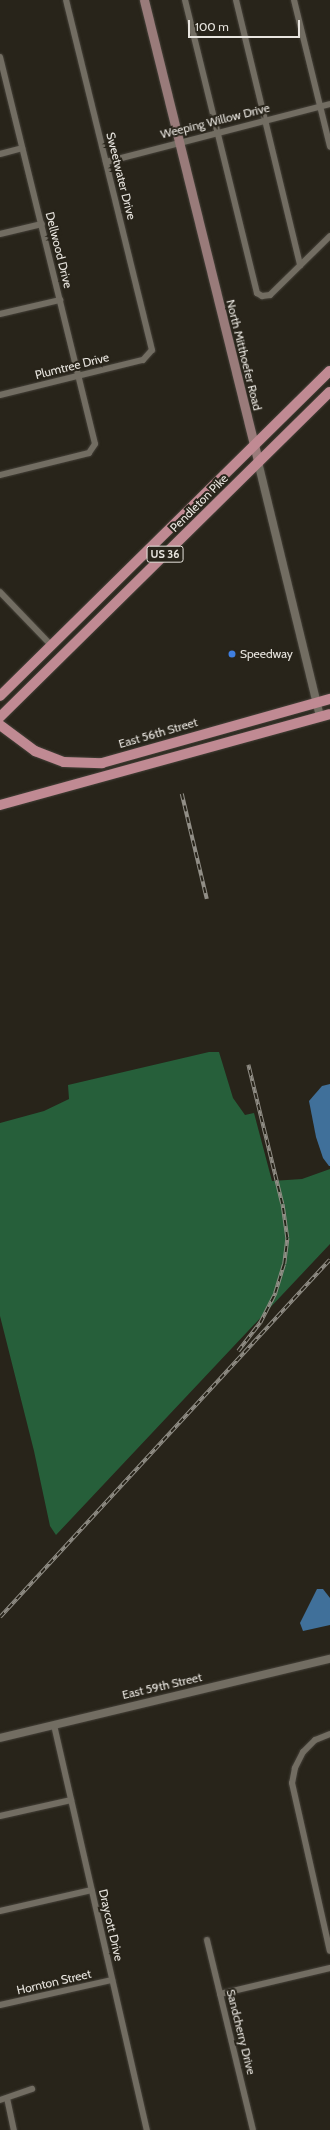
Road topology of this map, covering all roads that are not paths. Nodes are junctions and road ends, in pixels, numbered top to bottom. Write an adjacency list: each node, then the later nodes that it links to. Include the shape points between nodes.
1 (66, 0): 16 (street, Sweetwater Drive)
2 (144, 0): 12 (main road, North Mitthoefer Road)
3 (185, 0): 11 (street)
4 (236, 0): 10 (street)
5 (294, 0): 9 (street)
6 (0, 57): 7 (street, Dellwood Drive)
7 (2, 73): 14 (street, Dellwood Drive)
8 (330, 104): 9 (street, Weeping Willow Drive)
9 (320, 106): 10 (street, Weeping Willow Drive); 13 (street)
10 (265, 120): 11 (street, Weeping Willow Drive); 20 (street)
11 (217, 132): 12 (street, Weeping Willow Drive); 20 (street, via 257,293 268,296)
12 (180, 141): 16 (street, Weeping Willow Drive); 28 (main road, North Mitthoefer Road)
13 (330, 147)
14 (22, 148): 15 (street); 17 (street, Dellwood Drive)
15 (0, 154)
16 (106, 162): 23 (street, Sweetwater Drive, via 152,348)
17 (42, 224): 18 (street); 21 (street, Dellwood Drive)
18 (0, 234)
19 (330, 236): 20 (street)
20 (300, 265)
21 (60, 300): 22 (street); 25 (street, Dellwood Drive)
22 (0, 314)
23 (149, 357): 25 (street, Plumtree Drive)
24 (330, 371): 28 (main road, Pendleton Pike / US 36)
25 (79, 375): 27 (street, Plumtree Drive); 30 (street, Dellwood Drive, via 94,448 89,453)
26 (330, 392): 29 (main road, Pendleton Pike / US 36)
27 (0, 395)
28 (254, 446): 29 (main road, North Mitthoefer Road); 32 (main road, Pendleton Pike / US 36)
29 (258, 462): 35 (street, North Mitthoefer Road); 38 (main road, Pendleton Pike / US 36)
30 (0, 475)
31 (0, 592): 32 (street)
32 (51, 645): 33 (main road, Pendleton Pike / US 36)
33 (0, 696)
34 (330, 699): 35 (main road, East 56th Street)
35 (316, 702): 37 (street, North Mitthoefer Road); 39 (main road, East 56th Street, via 102,762 64,762 35,751)
36 (330, 714): 37 (main road)
37 (320, 716): 40 (main road)
38 (0, 717)
39 (0, 725)
40 (0, 805)
41 (330, 1659): 42 (street, East 59th Street)
42 (54, 1725): 44 (street, East 59th Street); 45 (street, Draycott Drive)
43 (330, 1734): 50 (street, via 315,1740 303,1752 295,1768 292,1786)
44 (0, 1738)
45 (71, 1800): 46 (street); 47 (street, Draycott Drive)
46 (0, 1816)
47 (92, 1890): 48 (street); 52 (street, Draycott Drive)
48 (0, 1910)
49 (207, 1940): 53 (street, Sandcherry Drive)
50 (330, 1950)
51 (330, 1968): 53 (street)
52 (112, 1980): 54 (street, Hornton Street); 58 (street, Draycott Drive)
53 (220, 1994): 59 (street, Sandcherry Drive)
54 (0, 2005)
55 (32, 2089): 56 (street)
56 (3, 2099): 57 (street)
57 (14, 2130)
58 (147, 2130)
59 (253, 2130)

